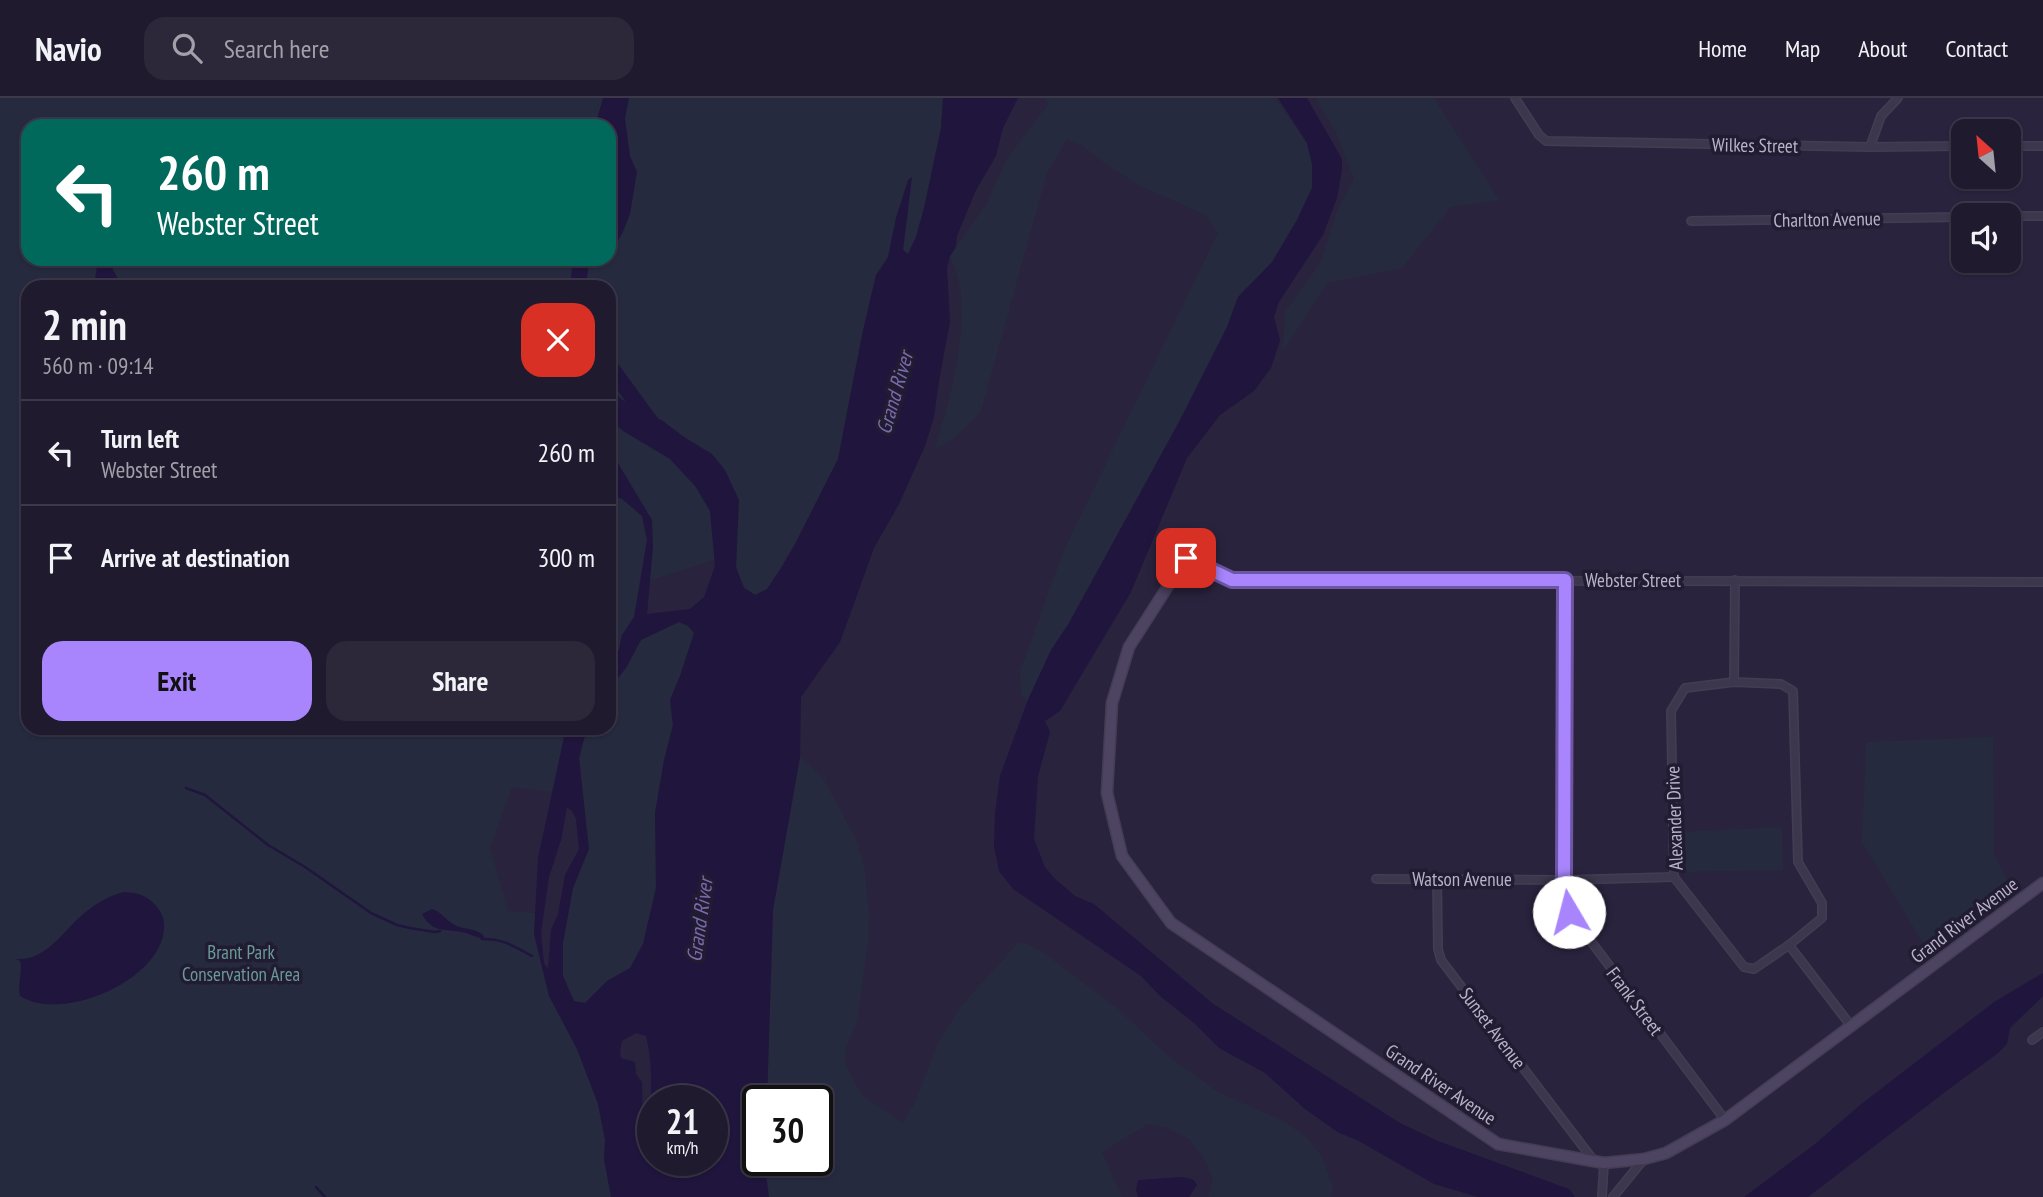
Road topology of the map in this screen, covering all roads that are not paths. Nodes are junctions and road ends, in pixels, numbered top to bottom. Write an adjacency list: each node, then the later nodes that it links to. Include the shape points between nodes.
1 (1515, 98): 6 (street, Wilkes Street, via 1546,141)
2 (1898, 98): 6 (street, via 1881,116)
3 (1951, 146): 6 (street, Wilkes Street)
4 (2021, 146): 5 (street)
5 (2043, 146)
6 (1870, 147)
7 (2021, 216): 8 (street)
8 (2043, 216)
9 (1951, 217): 10 (street, Charlton Avenue)
10 (1691, 221)
11 (1186, 558): 12 (street, Webster Street, via 1232,580); 27 (street, Grand River Avenue, via 1129,647 1112,703 1107,793 1122,856 1171,923 1498,1144)
12 (1565, 580): 13 (street, Webster Street); 19 (street, Frank Street)
13 (1735, 580): 14 (street, Webster Street); 15 (street)
14 (2043, 582)
15 (1734, 682): 16 (street, Alexander Drive, via 1685,688 1671,712); 21 (street, Alexander Drive, via 1781,684 1793,691 1798,862 1822,903 1822,918)
16 (1674, 877): 19 (street, Watson Avenue); 21 (street, Alexander Drive, via 1744,967 1754,970)
17 (1376, 879): 18 (street, Watson Avenue)
18 (1437, 879): 19 (street, Watson Avenue); 27 (street, Sunset Avenue, via 1441,960)
19 (1564, 880): 25 (street, Frank Street, via 1569,912)
20 (2043, 883): 22 (street, Grand River Avenue)
21 (1789, 945): 22 (street)
22 (1851, 1026): 25 (street, Grand River Avenue)
23 (2043, 1032): 24 (street)
24 (2032, 1040)
25 (1725, 1120): 26 (street, Grand River Avenue, via 1666,1153)
26 (1644, 1159): 27 (street, Grand River Avenue); 29 (street)
27 (1599, 1162): 28 (street)
28 (1602, 1197)
29 (1613, 1197)

